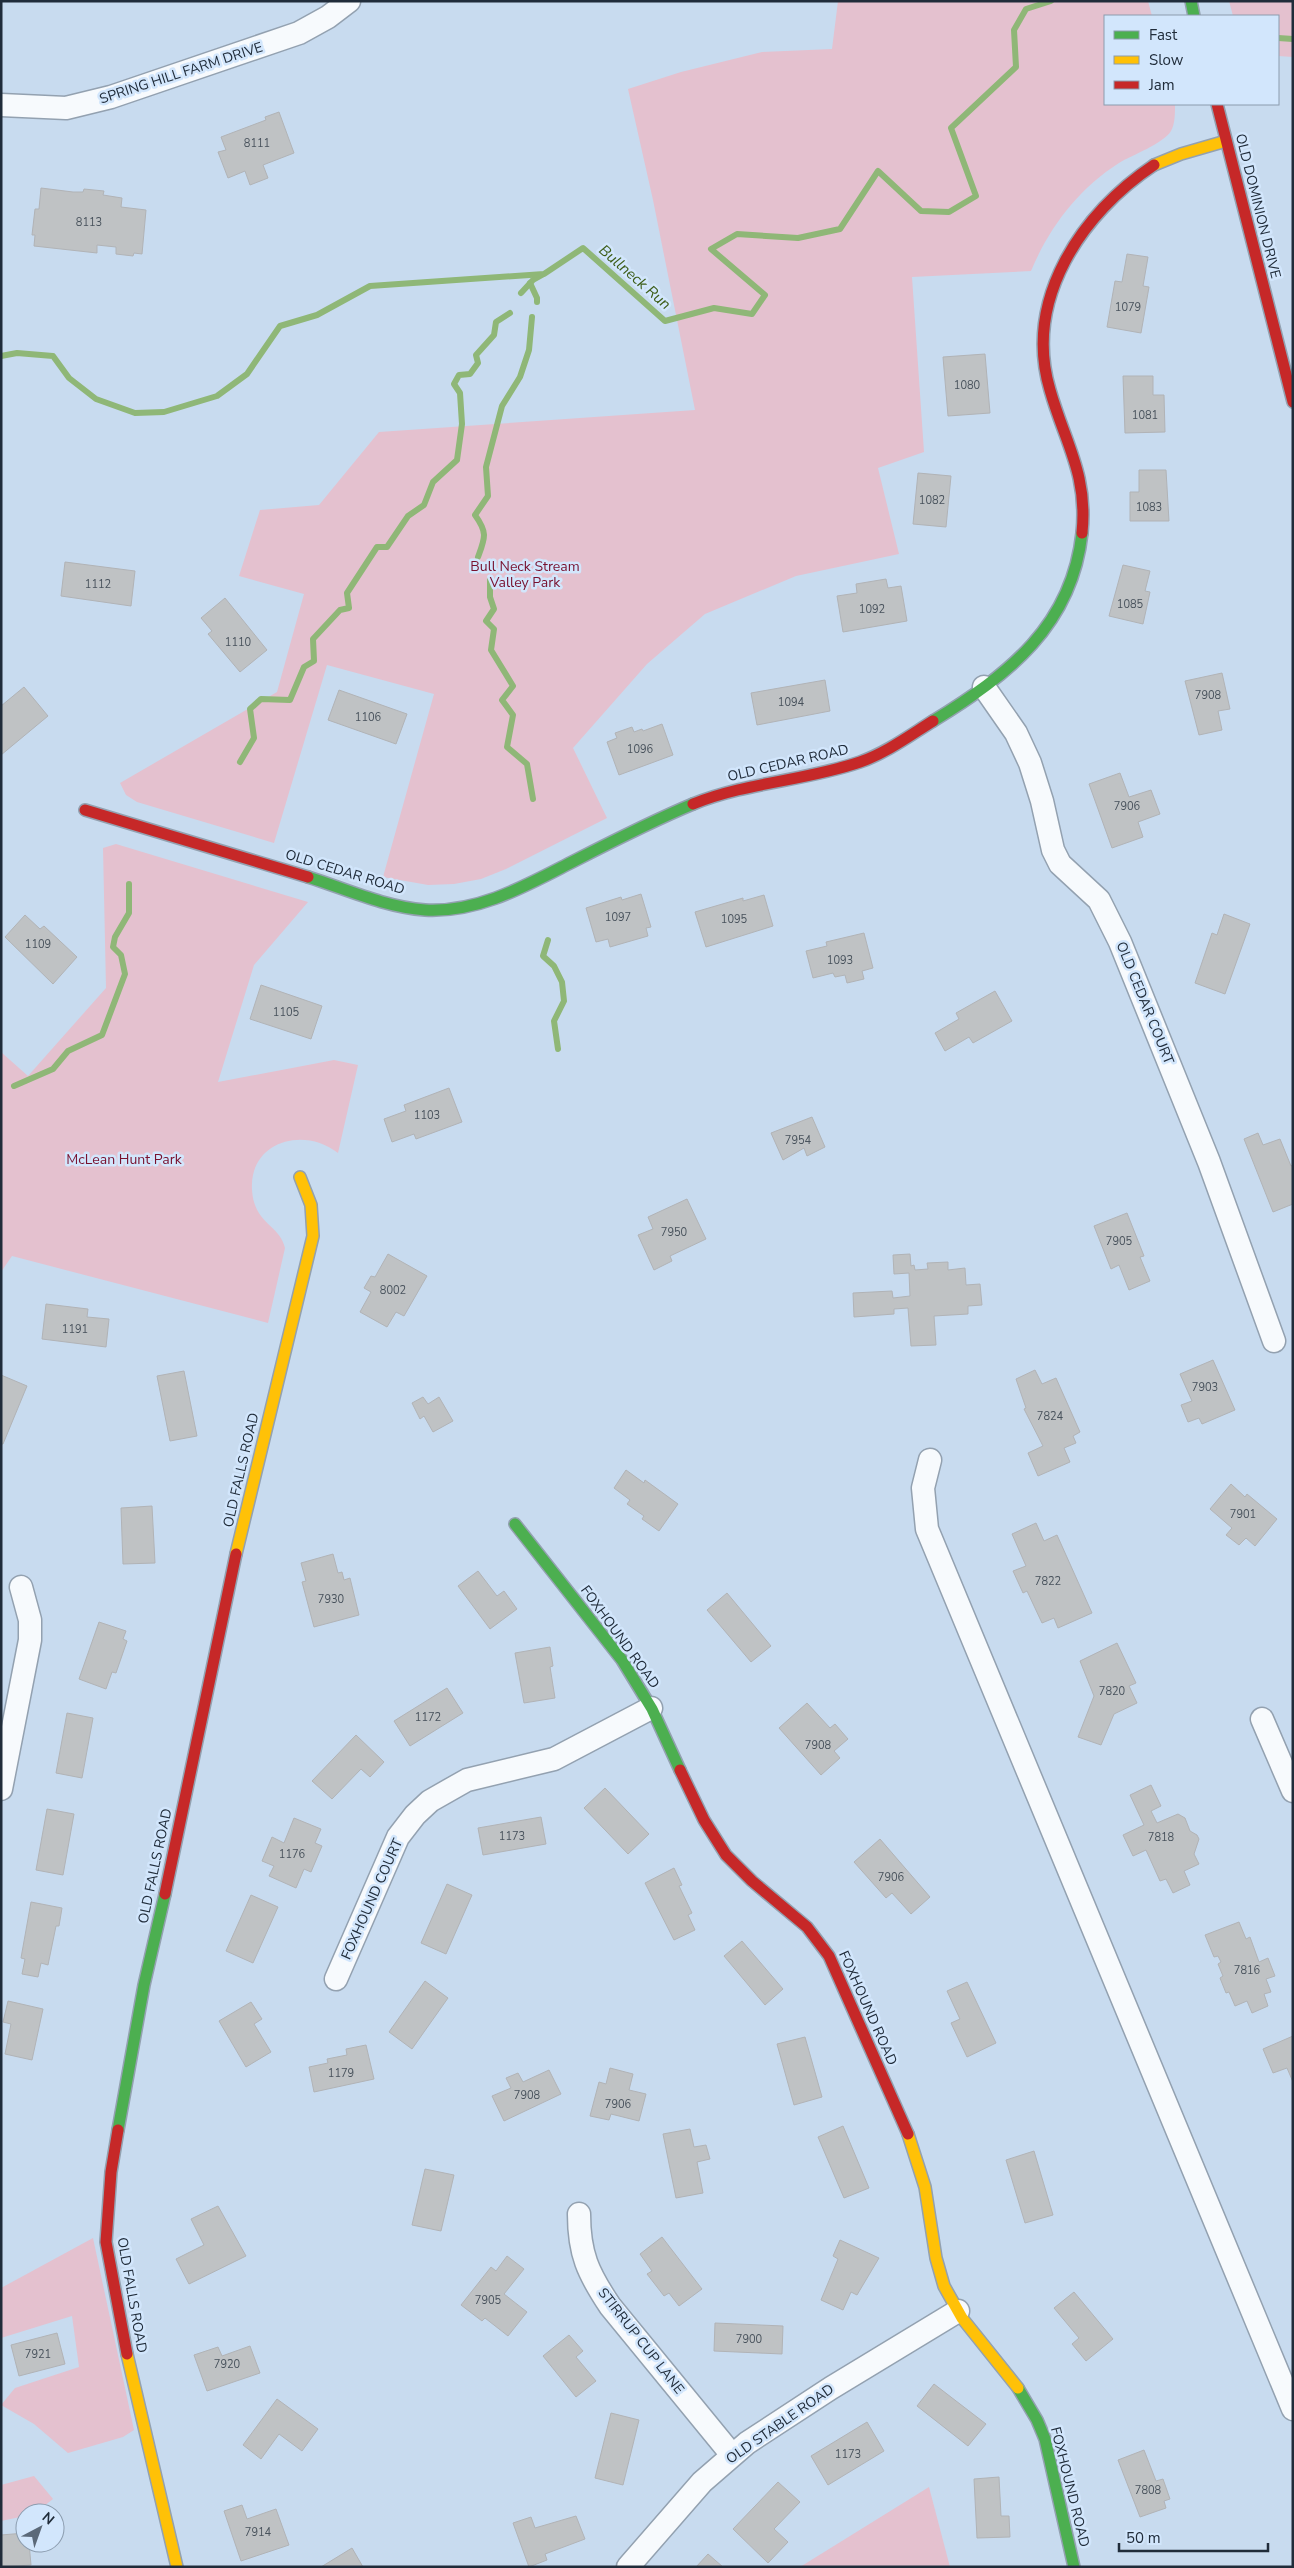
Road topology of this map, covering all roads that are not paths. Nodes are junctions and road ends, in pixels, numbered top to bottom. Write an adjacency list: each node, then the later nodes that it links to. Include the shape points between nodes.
1 (349, 1): 4 (street, SPRING HILL FARM DRIVE, via 299,33 112,97 66,108)
2 (1191, 1): 3 (street)
3 (1194, 15)
4 (1, 104)
5 (1217, 105): 6 (street, OLD DOMINION DRIVE)
6 (1226, 141): 7 (street, OLD DOMINION DRIVE); 8 (street, OLD CEDAR ROAD, via 1171,157 1135,177 1096,213 1076,239 1061,270 1047,311 1043,339 1051,395 1080,478 1083,525 1079,557 1069,590 1050,628 1011,667)
7 (1293, 402)
8 (984, 687): 9 (street, OLD CEDAR ROAD, via 888,749 861,761 702,800 507,894 443,910 362,896 303,875); 11 (street, OLD CEDAR COURT, via 1016,733 1030,763 1053,850 1060,864 1098,900 1120,942 1209,1162)
9 (85, 810)
10 (300, 1177): 24 (street, OLD FALLS ROAD, via 310,1196 313,1236 234,1564 144,1985 111,2172 106,2242 129,2365)
11 (1274, 1341)
12 (930, 1460): 22 (street, via 923,1488 926,1529)
13 (515, 1524): 15 (street, FOXHOUND ROAD, via 608,1642)
14 (21, 1587): 17 (street, via 30,1620 30,1640)
15 (651, 1708): 19 (street, FOXHOUND COURT, via 554,1759 467,1780 430,1801 398,1837); 21 (street, FOXHOUND ROAD, via 699,1812 725,1854 813,1933 827,1953 922,2171 937,2262)
16 (1262, 1719): 18 (street)
17 (1, 1789)
18 (1293, 1791)
19 (336, 1979)
20 (579, 2214): 23 (street, STIRRUP CUP LANE, via 584,2260 593,2280 610,2306)
21 (958, 2311): 23 (street, OLD STABLE ROAD, via 832,2388); 26 (street, FOXHOUND ROAD, via 1023,2394 1036,2418 1047,2449)
22 (1293, 2409)
23 (732, 2455): 25 (street, OLD STABLE ROAD, via 702,2482)
24 (177, 2567)
25 (628, 2567)
26 (1074, 2567)

